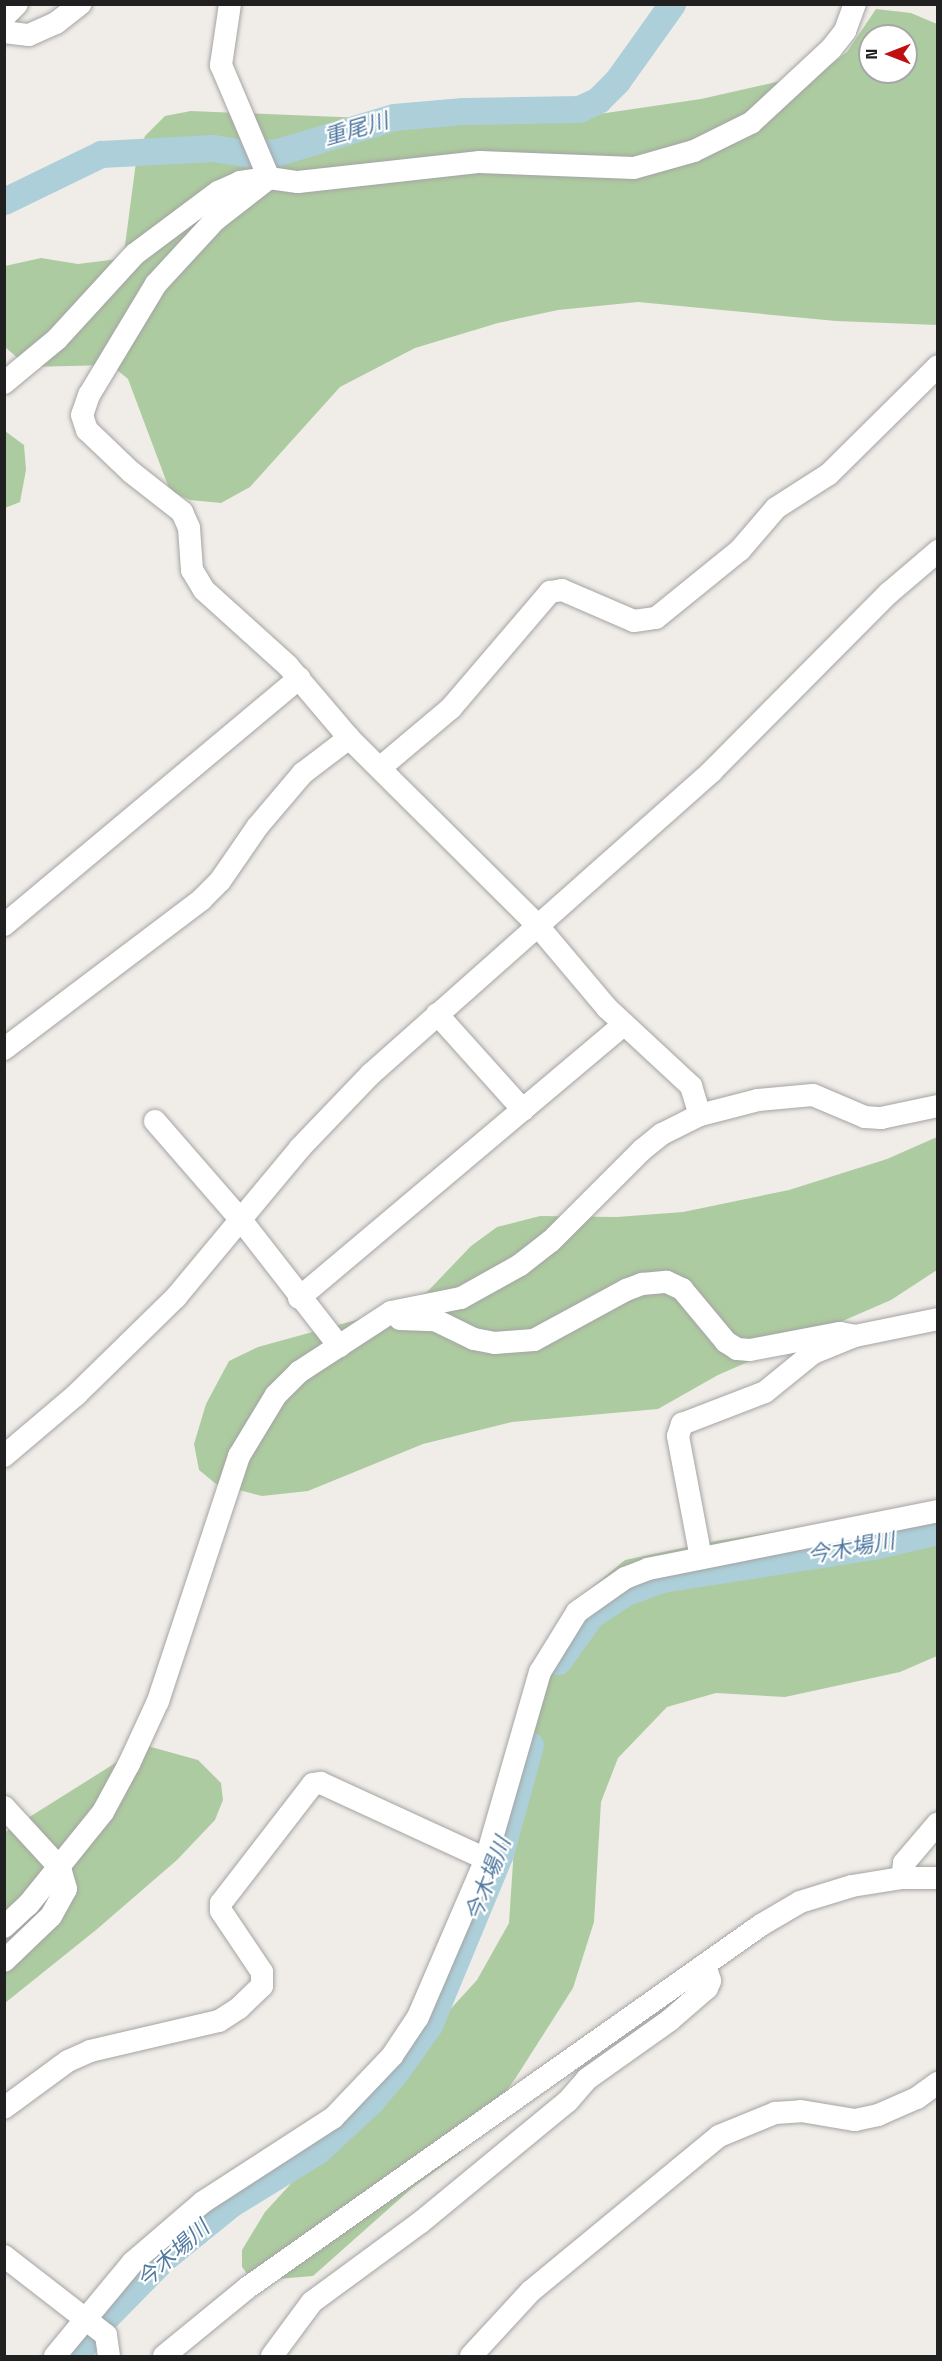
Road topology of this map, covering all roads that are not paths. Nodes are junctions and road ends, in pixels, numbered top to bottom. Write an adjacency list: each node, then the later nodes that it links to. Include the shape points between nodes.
1 (17, 4): 5 (street)
2 (80, 4): 6 (street, via 56,23 29,34)
3 (230, 4): 7 (street, via 221,65)
4 (855, 4): 7 (street, via 845,31 831,49 751,123 684,154 633,168 480,162 298,182)
5 (4, 17)
6 (4, 32)
7 (261, 160): 9 (street, via 240,182 218,192 153,240 109,279 57,339); 11 (street, via 215,220 156,284 89,395 82,415 87,430 182,512 189,528 192,570 204,590)
8 (938, 366): 13 (street, via 829,474 776,508 740,550 656,618 634,621 562,590 550,592 451,708)
9 (4, 383)
10 (938, 551): 15 (street, via 889,593 712,771)
11 (299, 678): 12 (street); 14 (street)
12 (349, 738): 13 (street); 18 (street, via 303,773 202,899)
13 (381, 767): 15 (street)
14 (4, 925)
15 (538, 926): 16 (street); 17 (street)
16 (437, 1014): 20 (street); 23 (street, via 371,1074 300,1148)
17 (624, 1024): 20 (street); 21 (street, via 691,1086)
18 (4, 1049)
19 (938, 1106): 21 (street, via 881,1118 865,1117 813,1095 759,1100)
20 (523, 1110): 24 (street)
21 (700, 1115): 26 (street, via 662,1134 642,1150 551,1241 520,1265 461,1298 401,1307)
22 (155, 1121): 23 (street)
23 (241, 1220): 24 (street); 29 (street, via 121,1354)
24 (299, 1298): 28 (street)
25 (938, 1319): 27 (street)
26 (373, 1323): 27 (street, via 423,1317 474,1339 495,1343 534,1340 626,1290 667,1282 682,1289 726,1342 736,1348 750,1350 840,1333); 28 (street)
27 (855, 1336): 31 (street, via 813,1353 765,1392 688,1420 679,1428)
28 (339, 1346): 35 (street, via 299,1372 276,1395 256,1424 239,1456 207,1544 158,1701 103,1812)
29 (4, 1455)
30 (938, 1510): 31 (street)
31 (701, 1558): 34 (street, via 625,1578 577,1612 540,1672)
32 (4, 1807): 35 (street)
33 (938, 1823): 36 (street, via 904,1863)
34 (486, 1859): 42 (street, via 321,1783 307,1787 221,1903 221,1911 262,1972 262,1986 219,2020 90,2051 68,2061); 44 (street, via 418,2017 363,2090 298,2143 203,2202 133,2262)
35 (60, 1868): 38 (street); 39 (street, via 66,1878 62,1902)
36 (902, 1878): 37 (street); 40 (street, via 852,1886 800,1902)
37 (938, 1878)
38 (4, 1927)
39 (4, 1961)
40 (705, 1965): 47 (street, via 247,2288); 48 (street, via 710,1981 707,1988 670,2020 587,2079 568,2101 421,2222 312,2302)
41 (938, 2083): 49 (street, via 917,2098 878,2115 855,2120 801,2111 775,2113 719,2136 531,2291)
42 (4, 2108)
43 (4, 2256): 44 (street)
44 (93, 2325): 45 (street); 46 (street, via 110,2344)
45 (55, 2356)
46 (110, 2356)
47 (164, 2356)
48 (272, 2356)
49 (471, 2356)

